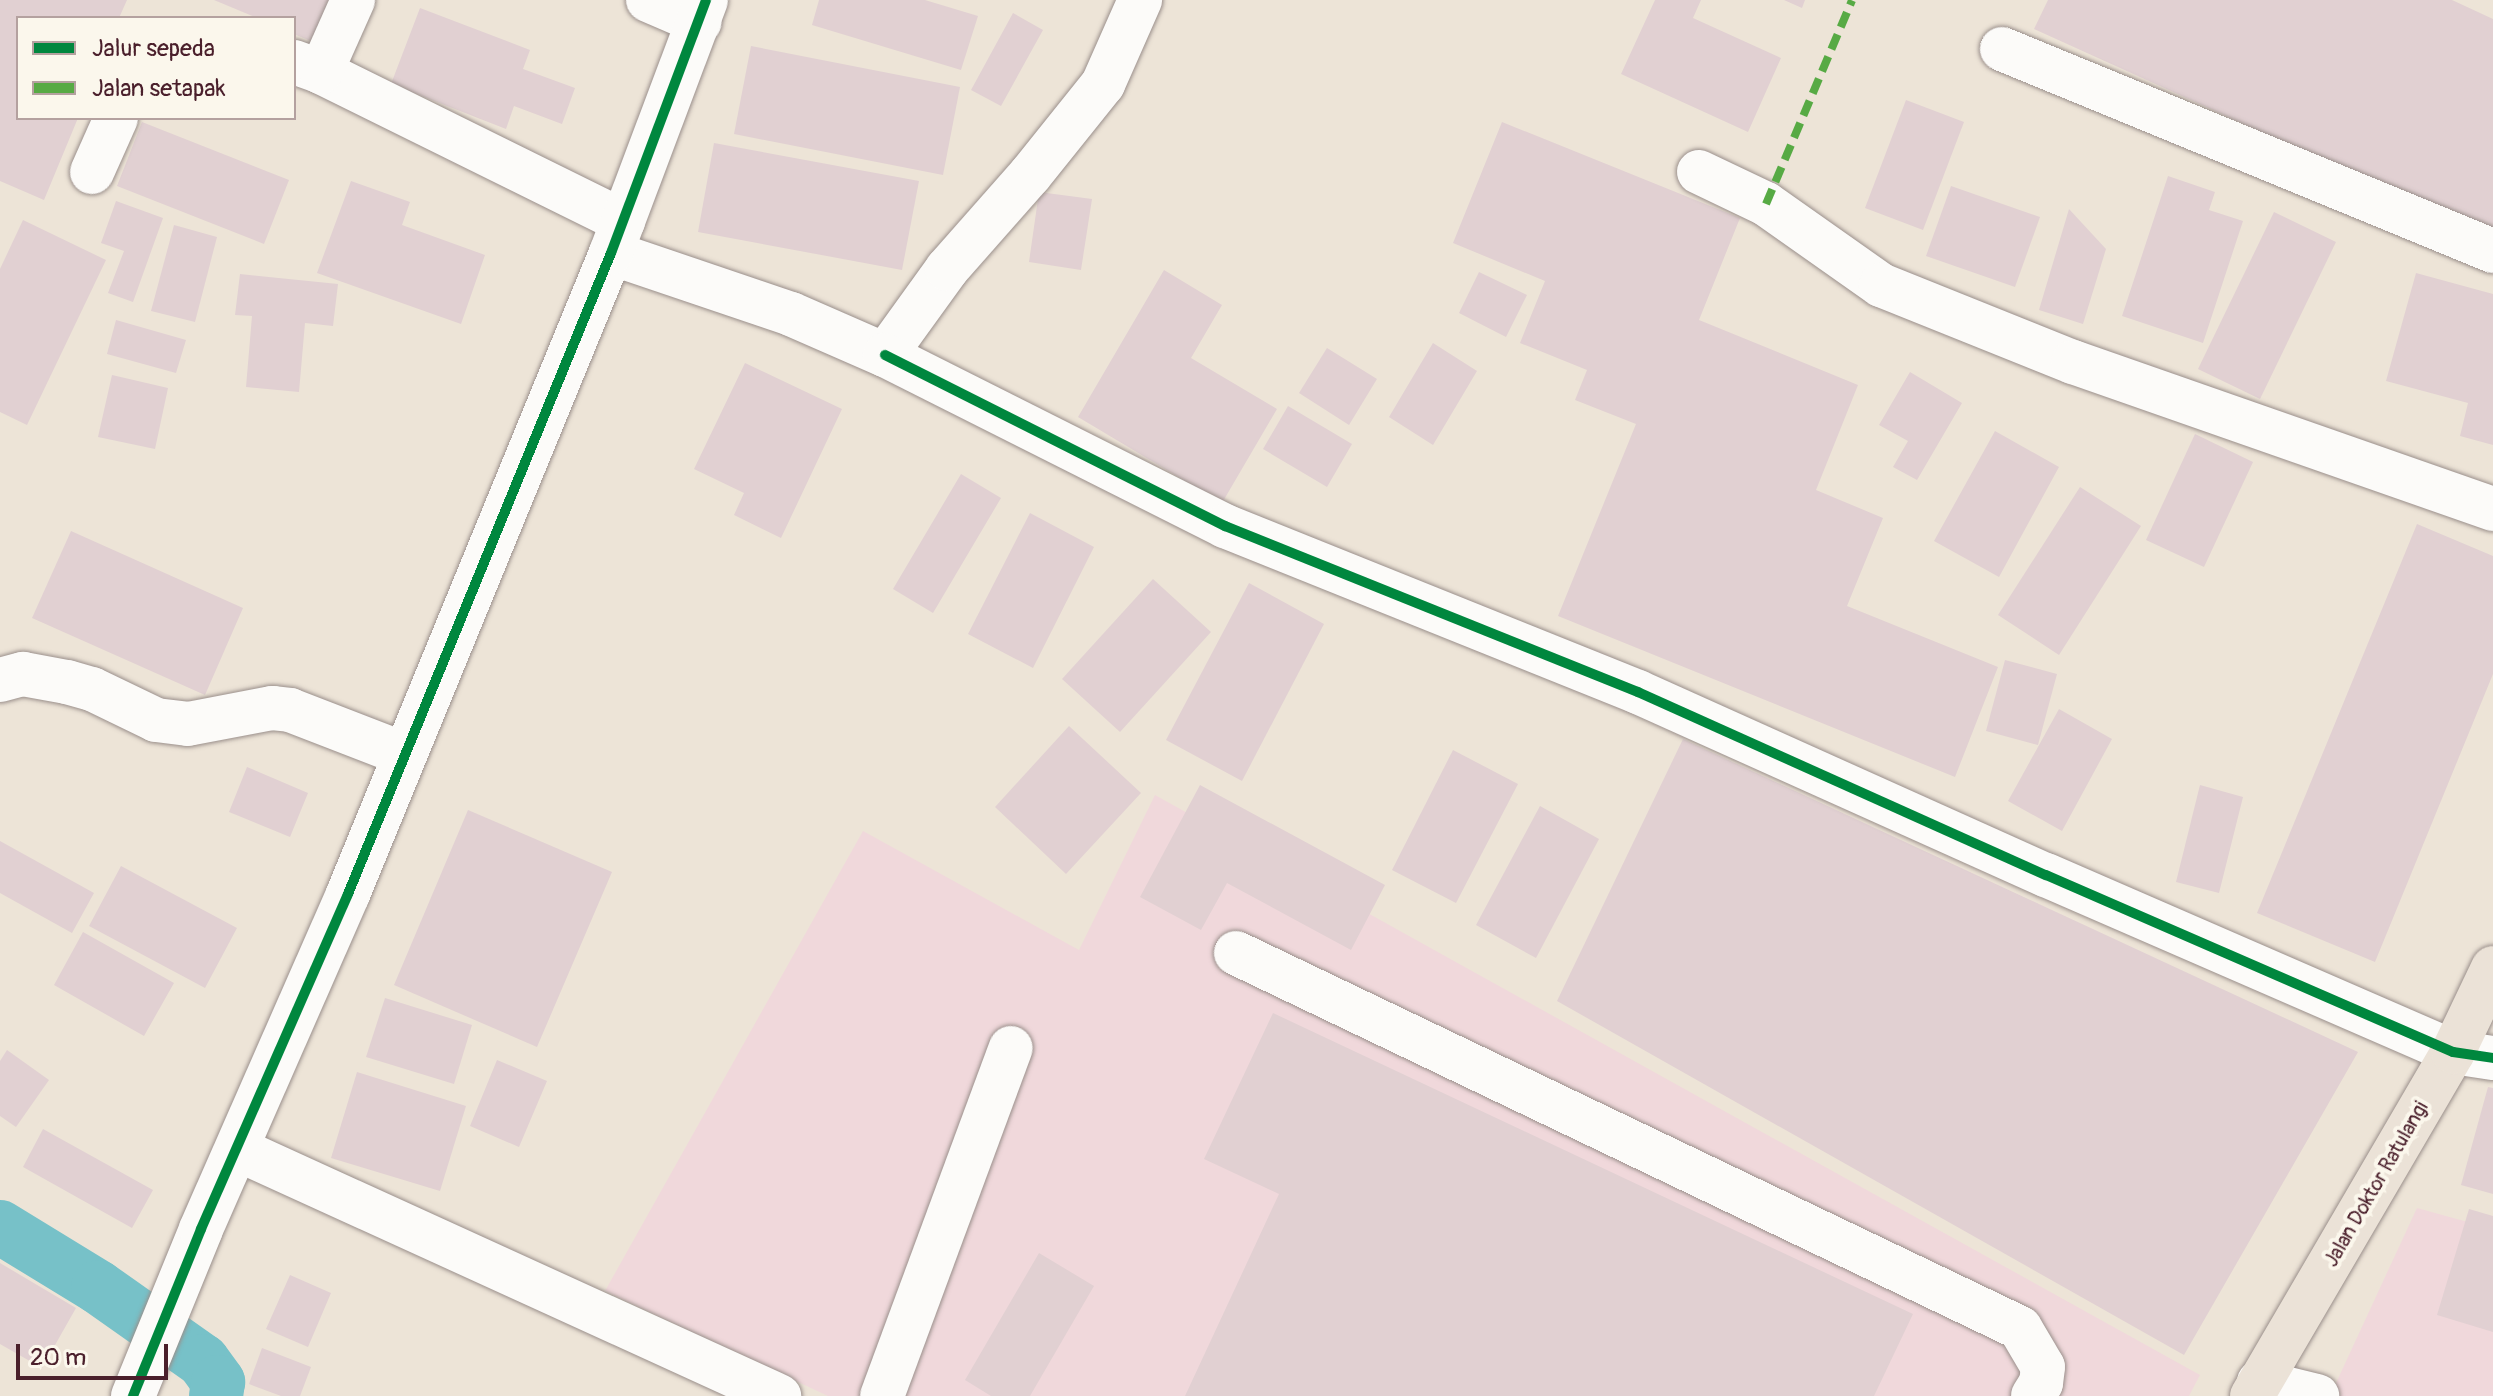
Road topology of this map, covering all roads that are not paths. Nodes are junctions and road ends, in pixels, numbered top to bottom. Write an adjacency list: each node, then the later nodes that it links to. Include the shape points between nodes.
1 (353, 0): 6 (street)
2 (648, 0): 4 (street)
3 (1140, 0): 12 (street, via 1103,84 947,269)
4 (702, 11): 10 (street)
5 (2002, 49): 11 (street)
6 (307, 67): 10 (street)
7 (115, 120): 8 (street)
8 (92, 172)
9 (1699, 172): 13 (street, via 1766,204 1881,285 2073,362)
10 (617, 237): 12 (street); 15 (street)
11 (2493, 251)
12 (885, 355): 19 (street, via 1225,526 1638,692 2046,875)
13 (2493, 509)
14 (0, 680): 15 (street, via 23,674 67,682 156,720 188,724 272,708 290,710)
15 (404, 754): 20 (street)
16 (1236, 953): 25 (street, via 2020,1328 2043,1367)
17 (2493, 968): 19 (highway, Jalan Doktor Ratulangi)
18 (1011, 1048): 24 (street)
19 (2473, 1055): 21 (highway, Jalan Doktor Ratulangi)
20 (237, 1149): 22 (street); 23 (street)
21 (2256, 1389): 26 (street)
22 (133, 1396)
23 (779, 1396)
24 (882, 1396)
25 (2033, 1396)
26 (2317, 1396)

